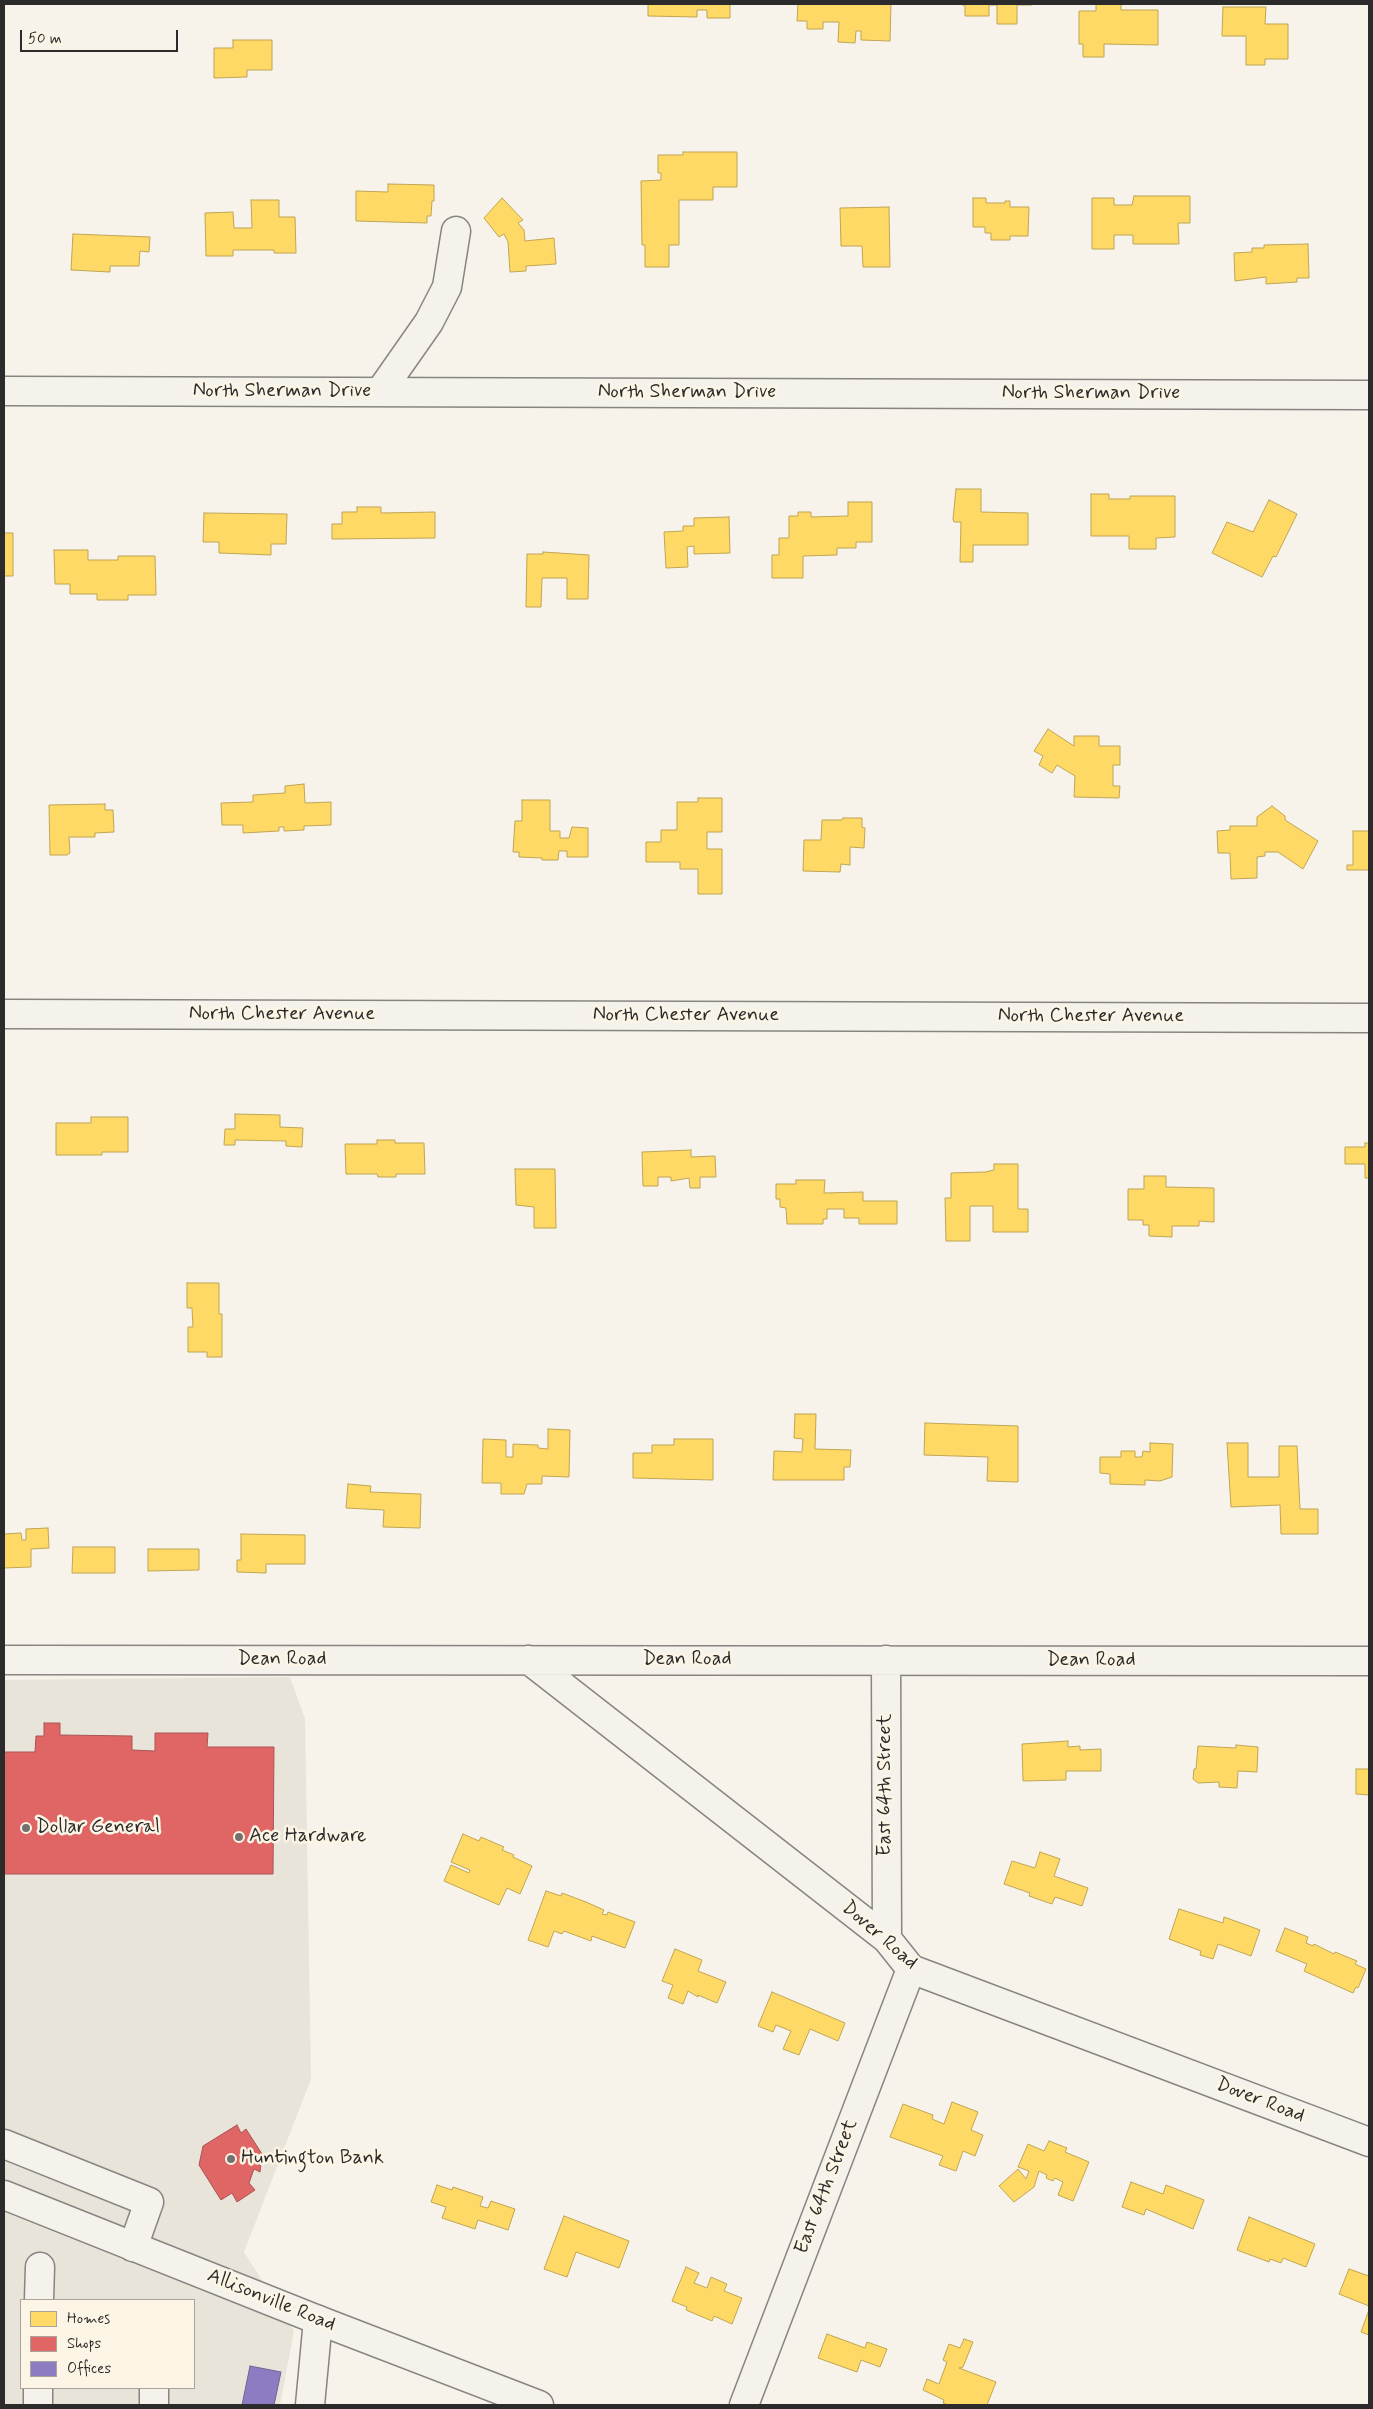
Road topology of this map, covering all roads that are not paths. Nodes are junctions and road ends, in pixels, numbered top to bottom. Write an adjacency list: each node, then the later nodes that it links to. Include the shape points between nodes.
1 (456, 231): 3 (street, via 447,287 429,322)
2 (4, 391): 3 (street, North Sherman Drive)
3 (380, 392): 4 (street, North Sherman Drive)
4 (1369, 394)
5 (4, 1014): 6 (street, North Chester Avenue)
6 (1369, 1018)
7 (4, 1660): 8 (street, Dean Road)
8 (529, 1660): 9 (street, Dean Road); 11 (street, Dover Road)
9 (886, 1660): 10 (street, Dean Road); 11 (street, East 64th Street)
10 (1369, 1661)
11 (887, 1939): 12 (street, Dover Road)
12 (911, 1969): 13 (street, Dover Road); 26 (street, East 64th Street)
13 (1369, 2142)
14 (4, 2144): 16 (street, via 149,2202)
15 (4, 2195): 16 (street, Allisonville Road)
16 (133, 2246): 19 (street, Allisonville Road)
17 (40, 2267): 18 (street)
18 (39, 2299)
19 (318, 2320): 24 (street); 25 (street, Allisonville Road)
20 (38, 2389): 22 (street)
21 (154, 2389): 23 (street)
22 (38, 2405)
23 (154, 2405)
24 (310, 2405)
25 (539, 2405)
26 (744, 2405)

